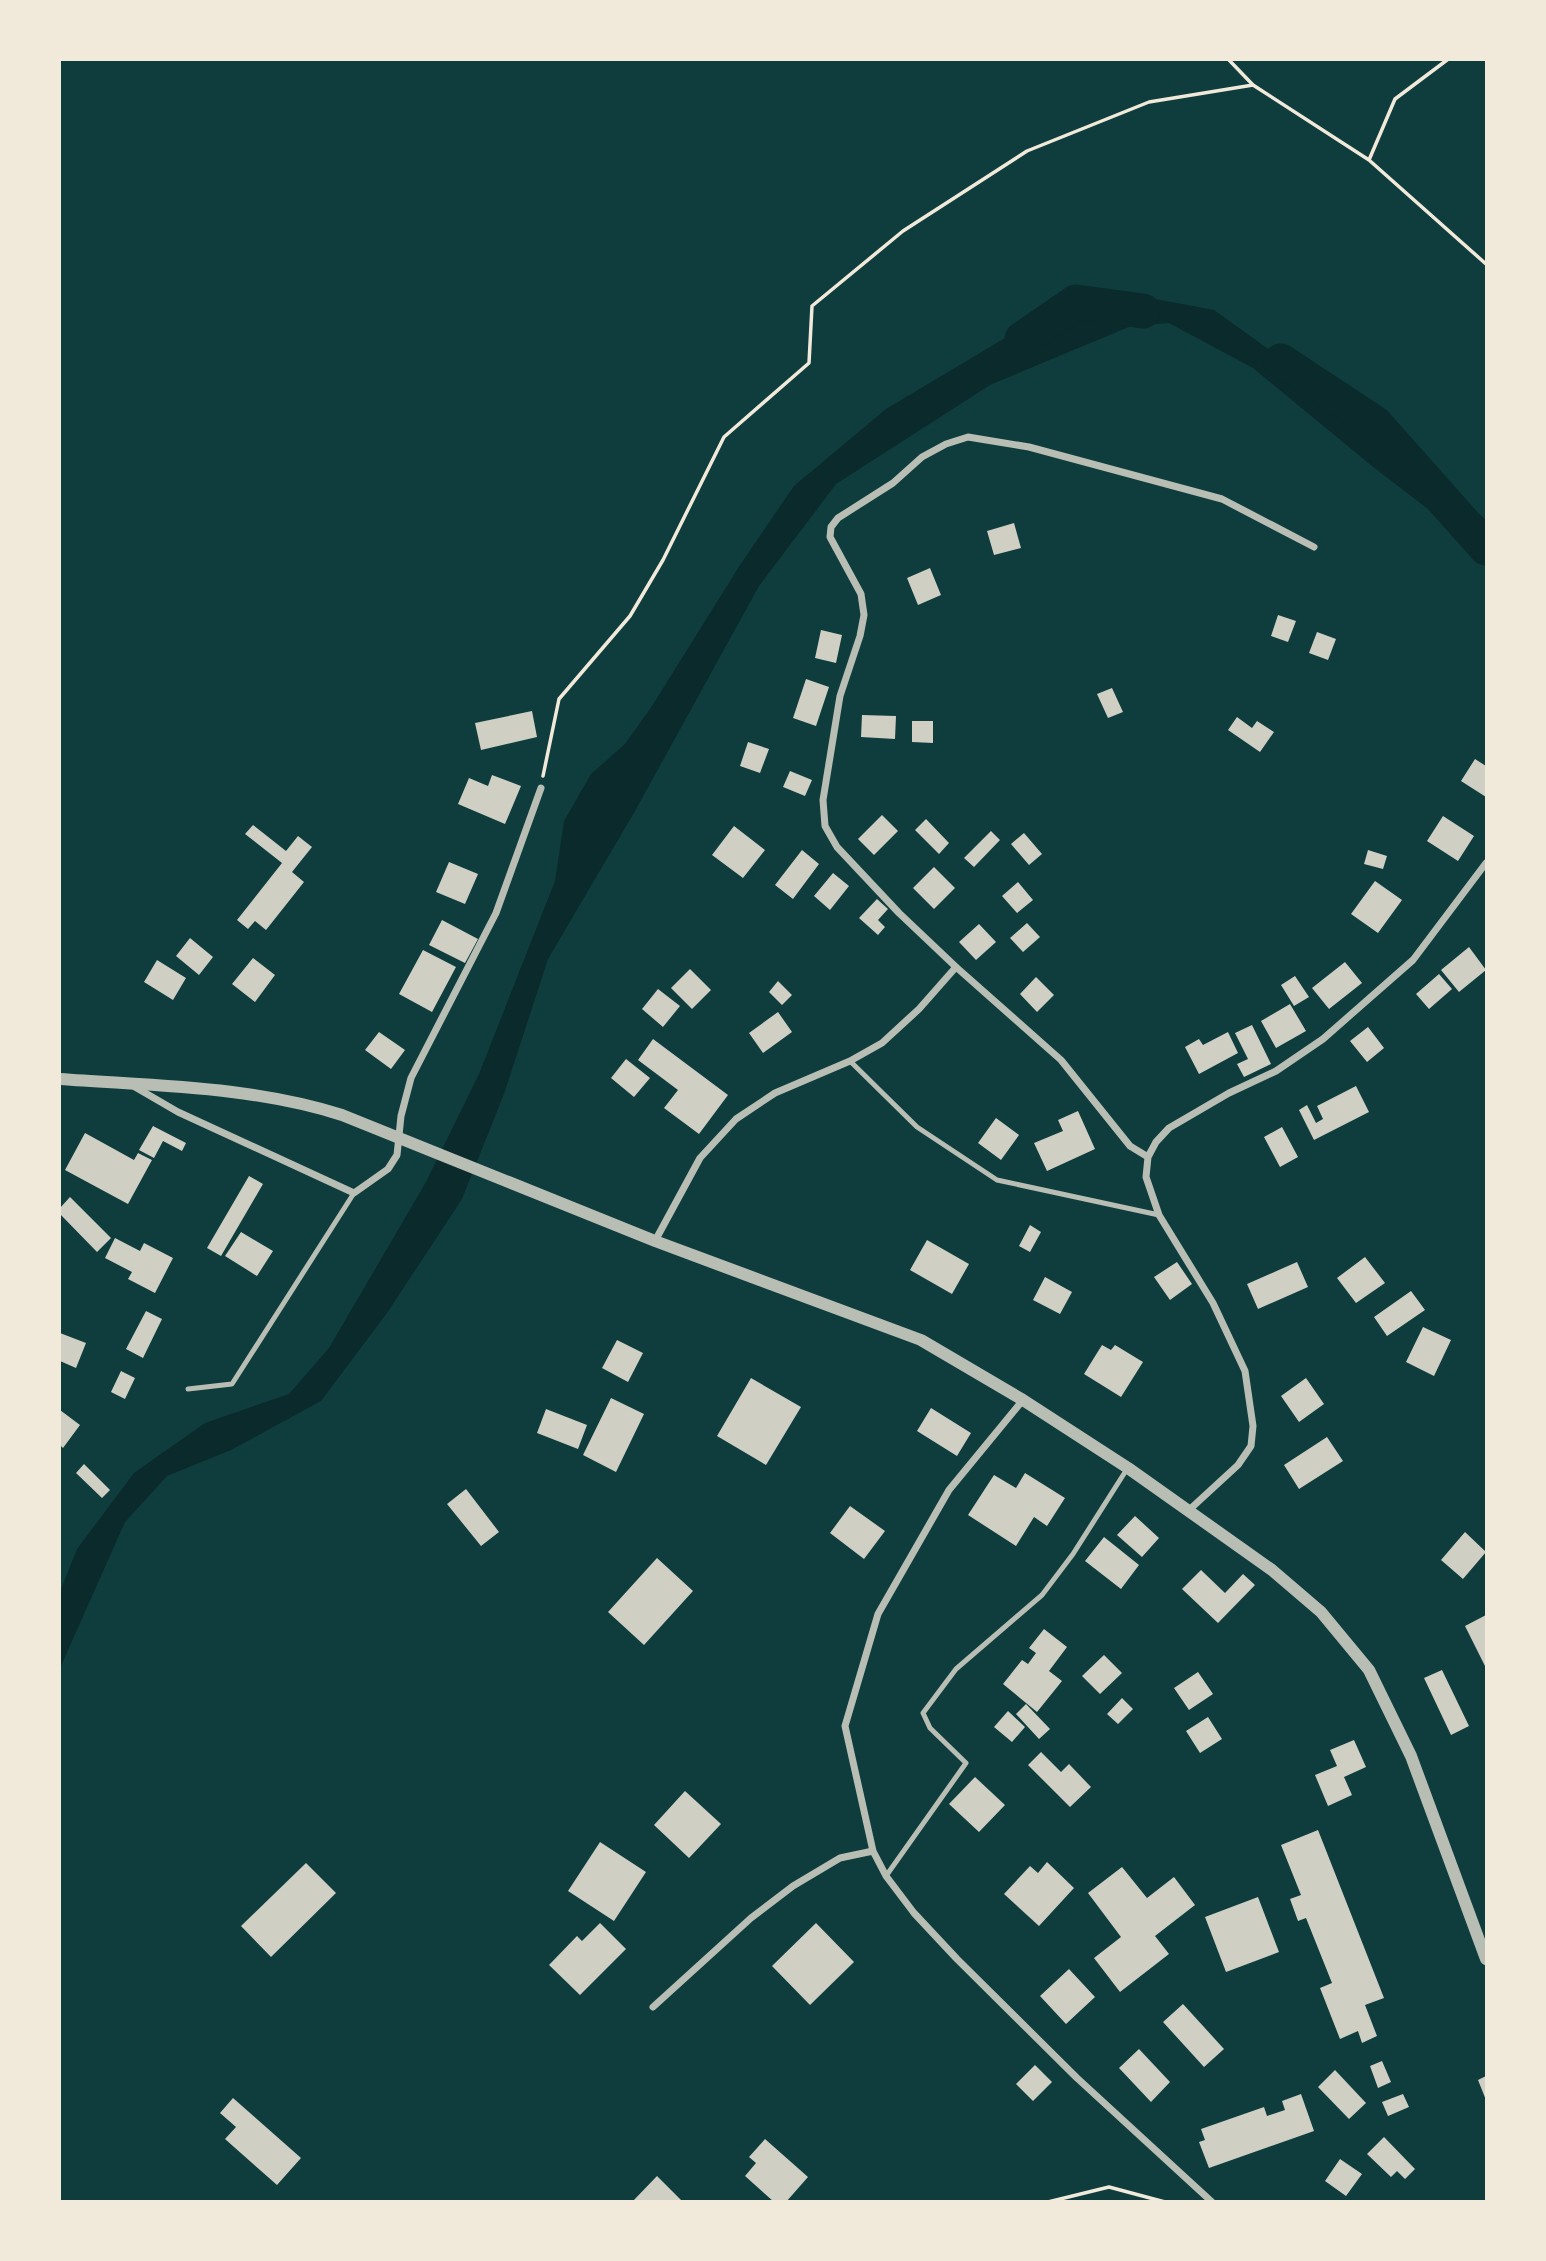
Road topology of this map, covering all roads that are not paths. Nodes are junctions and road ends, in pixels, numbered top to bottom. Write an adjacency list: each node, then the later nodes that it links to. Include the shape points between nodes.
1 (1314, 547): 4 (street, via 1222,499 1029,447 968,437 922,457 893,483 838,518 830,537 861,594 864,615 840,696 823,800 825,826 837,847)
2 (541, 788): 9 (street, via 496,913 411,1078 397,1155 383,1174)
3 (1486, 863): 8 (street, via 1413,960 1323,1039 1276,1071 1169,1128)
4 (956, 967): 5 (street, via 882,1043); 8 (street, via 1061,1060 1130,1146)
5 (850, 1060): 10 (lane, via 917,1127 997,1180); 11 (street, via 775,1093 736,1119 700,1158)
6 (60, 1079): 7 (street)
7 (131, 1084): 9 (street, via 178,1112); 11 (street, via 227,1090 315,1107)
8 (1148, 1157): 10 (street, via 1146,1177)
9 (354, 1193): 12 (lane, via 232,1384)
10 (1159, 1215): 15 (street, via 1213,1303 1245,1371 1253,1426 1251,1446 1238,1465)
11 (655, 1241): 13 (street, via 921,1340)
12 (188, 1389)
13 (1023, 1401): 14 (street); 16 (street, via 949,1490 878,1615 845,1726)
14 (1128, 1468): 15 (street); 17 (lane, via 1042,1595 956,1669 923,1713 930,1728 966,1763)
15 (1188, 1511): 18 (street, via 1304,1597 1369,1670 1411,1756)
16 (873, 1851): 17 (street); 19 (street, via 840,1858 793,1886)
17 (886, 1875): 20 (street, via 957,1959)
18 (1486, 1959)
19 (653, 2007)
20 (1212, 2202)

